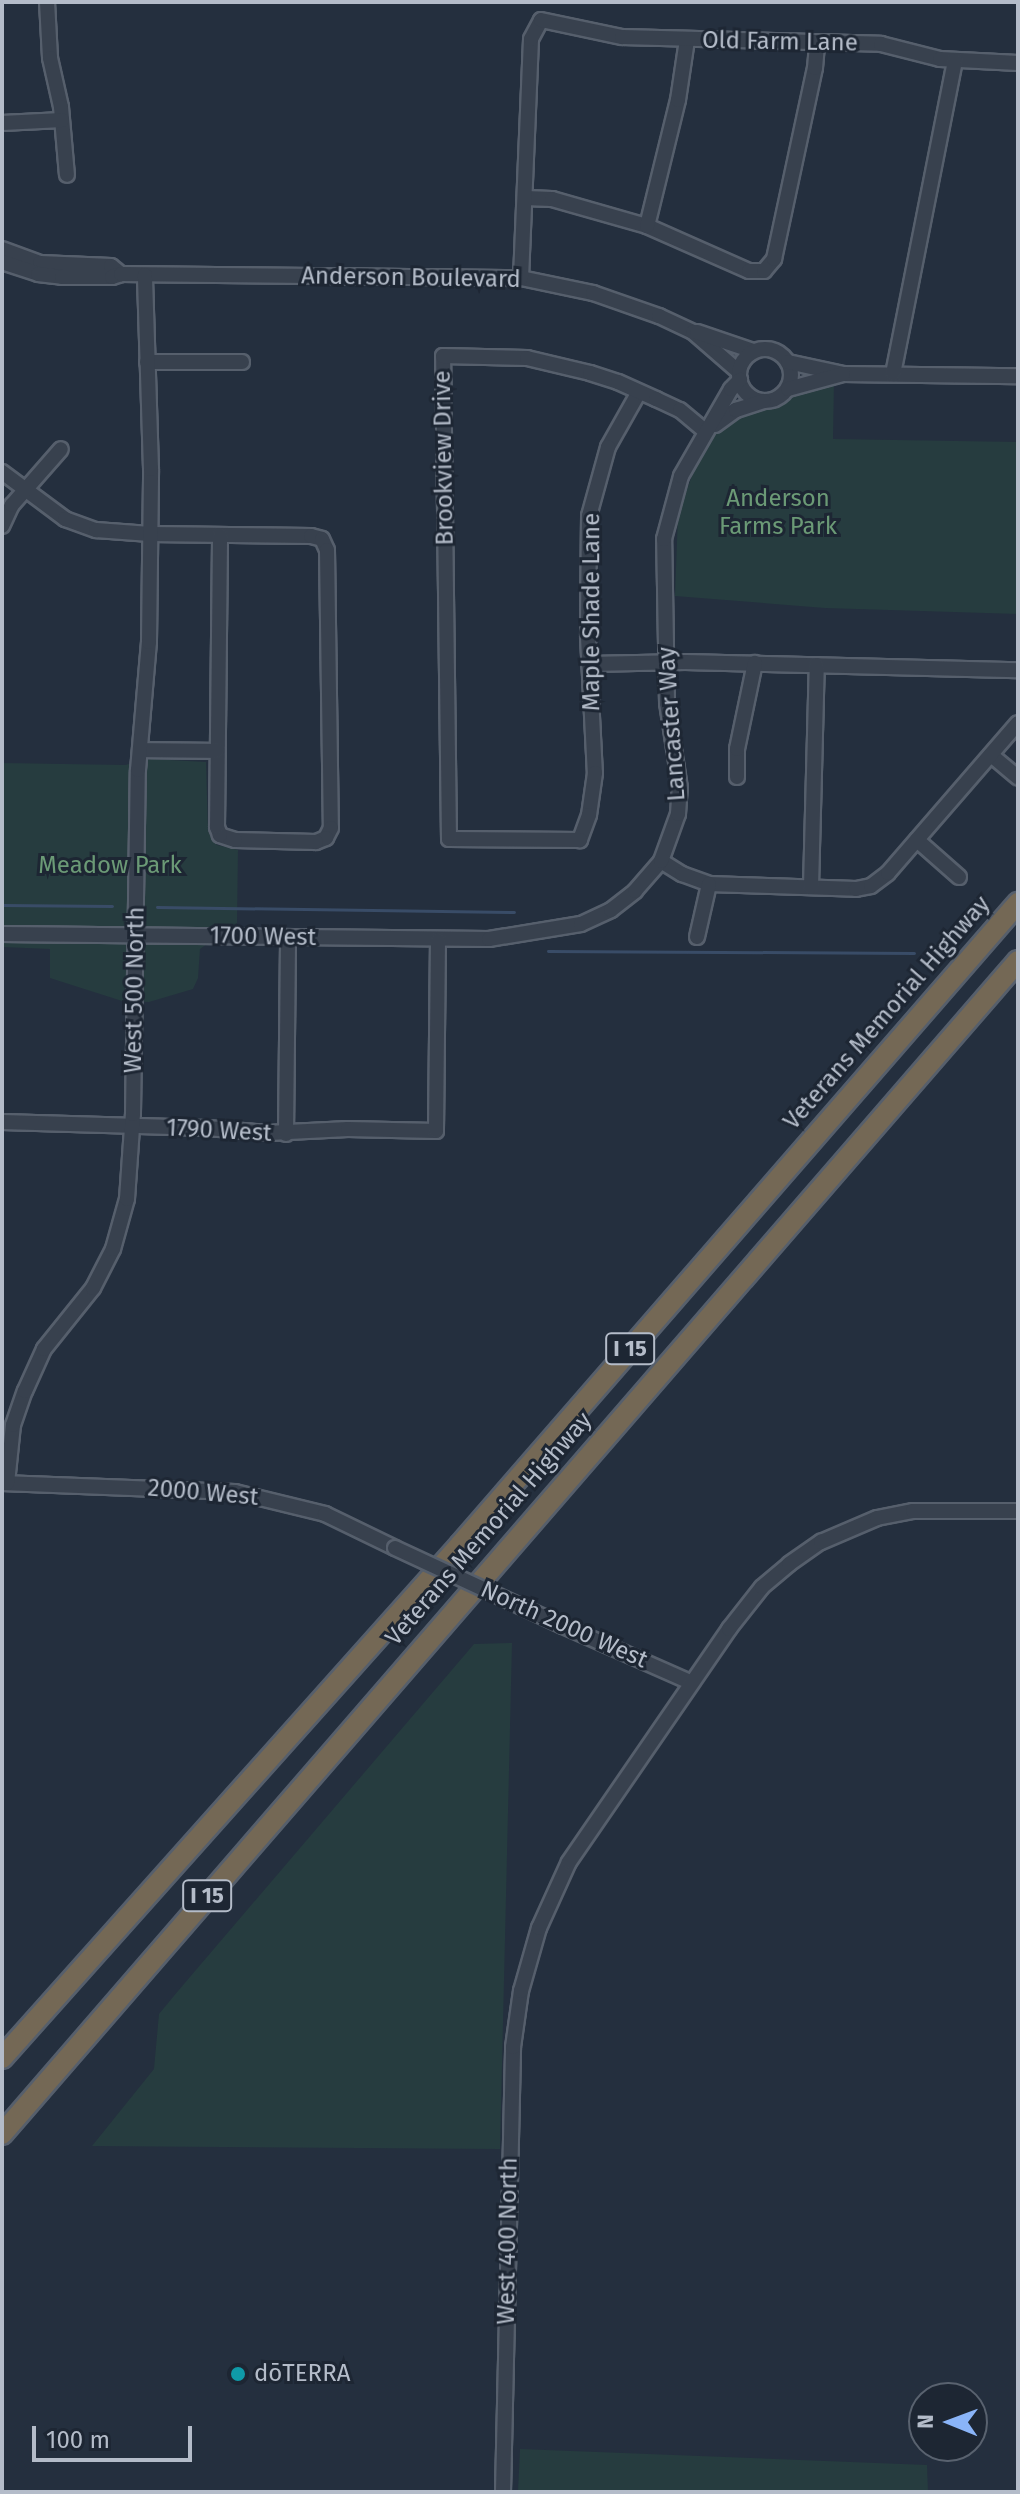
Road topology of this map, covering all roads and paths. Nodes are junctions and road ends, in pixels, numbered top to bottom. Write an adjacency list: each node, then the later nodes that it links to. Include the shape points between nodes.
1 (47, 2): 6 (street, via 50,58)
2 (687, 40): 3 (street, Old Farm Lane); 9 (street, Old Farm Lane, via 622,37 541,20 531,39); 10 (street)
3 (817, 43): 4 (street, Old Farm Lane, via 896,46); 10 (street, via 774,259 764,271 749,271)
4 (955, 61): 5 (street, Old Farm Lane); 22 (street)
5 (1018, 63)
6 (62, 120): 7 (street); 8 (street)
7 (2, 123)
8 (67, 175)
9 (525, 198): 10 (street, via 552,199); 15 (street)
10 (647, 226)
11 (2, 249): 13 (street, Anderson Boulevard, via 40,263 111,266)
12 (2, 262): 13 (street, Anderson Boulevard, via 51,276)
13 (121, 274): 14 (street, Anderson Boulevard)
14 (145, 275): 15 (street, Anderson Boulevard); 18 (street, West 500 North)
15 (521, 278): 16 (street, Anderson Boulevard, via 617,301)
16 (693, 332): 17 (street, Anderson Boulevard); 23 (street, Anderson Boulevard)
17 (753, 351): 20 (street, via 776,351); 23 (street)
18 (147, 362): 19 (street); 33 (street, West 500 North)
19 (242, 362)
20 (788, 362): 21 (street); 25 (street)
21 (843, 374): 22 (street); 25 (street)
22 (893, 374): 24 (street)
23 (739, 376): 27 (street, via 752,397); 28 (street, Lancaster Way)
24 (1018, 376)
25 (788, 389): 27 (street)
26 (639, 392): 28 (street, Brookview Drive, via 680,410); 37 (street, Maple Shade Lane, via 608,447 589,516); 46 (street, Brookview Drive, via 527,358 443,356 449,839)
27 (766, 401): 28 (street, Lancaster Way, via 736,410)
28 (705, 431): 35 (street, Lancaster Way, via 681,476 666,531)
29 (61, 449): 31 (street)
30 (2, 472): 31 (street)
31 (25, 491): 32 (street); 33 (street, via 65,519 96,530)
32 (2, 526)
33 (150, 534): 34 (street); 41 (street, West 500 North)
34 (220, 535): 42 (street); 42 (street, via 311,536 322,539 327,550 331,828 326,838 235,840 220,835)
35 (665, 662): 36 (street); 37 (street); 48 (street, Lancaster Way, via 669,735 680,788 678,814)
36 (755, 663): 38 (street); 44 (street, via 737,749)
37 (589, 664): 46 (street, Maple Shade Lane, via 595,773)
38 (817, 665): 39 (street); 51 (street)
39 (1018, 670)
40 (1018, 723): 43 (street)
41 (140, 750): 42 (street); 54 (street, West 500 North)
42 (217, 751)
43 (991, 755): 45 (street); 47 (street)
44 (737, 777)
45 (1018, 778)
46 (580, 840)
47 (917, 840): 49 (street); 51 (street, via 871,886)
48 (661, 861): 50 (street); 55 (street, Lancaster Way, via 611,910 581,924)
49 (959, 877)
50 (709, 884): 51 (street); 56 (street)
51 (811, 887)
52 (1018, 903): 67 (highway, Veterans Memorial Highway / I 15, via 460,1545)
53 (2, 934): 54 (street, 1700 West)
54 (137, 935): 57 (street, 1700 West); 61 (street, West 500 North)
55 (524, 935): 58 (street, 1700 West)
56 (697, 937)
57 (288, 938): 58 (street, 1700 West); 62 (street)
58 (438, 940): 62 (street, 1790 West, via 436,1131)
59 (1018, 961): 68 (highway, Veterans Memorial Highway / I 15)
60 (2, 1122): 61 (street, 1790 West)
61 (132, 1128): 62 (street, 1790 West); 63 (street, West 500 North, via 127,1199 113,1249 93,1288 44,1349 13,1425)
62 (286, 1134)
63 (4, 1483): 65 (street, 2000 West, via 235,1492 325,1514)
64 (1018, 1511): 66 (street, via 913,1511 877,1518 821,1542 762,1587)
65 (395, 1548): 66 (street, North 2000 West, bridge)
66 (690, 1682): 70 (street, West 400 North, via 569,1862 539,1928 521,1991 513,2047)
67 (2, 2058)
68 (7, 2129): 69 (highway, Veterans Memorial Highway)
69 (2, 2146)
70 (503, 2492)

